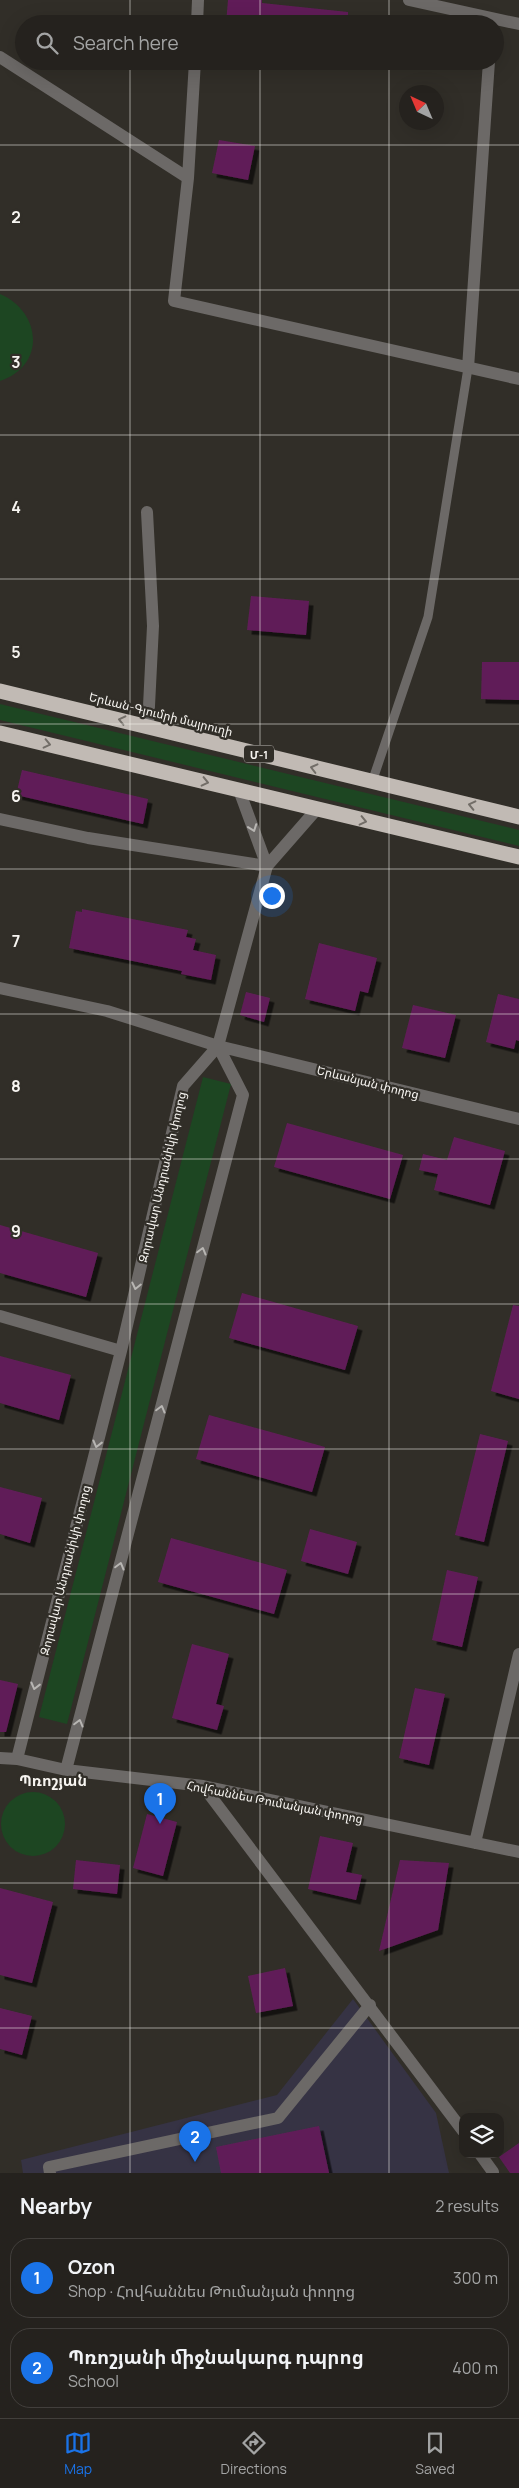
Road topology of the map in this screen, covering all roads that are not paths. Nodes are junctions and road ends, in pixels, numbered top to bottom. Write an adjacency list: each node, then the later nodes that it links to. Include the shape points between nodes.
1 (198, 0): 3 (street)
2 (409, 0): 4 (street)
3 (197, 15)
4 (468, 15)
5 (504, 22): 6 (street)
6 (519, 24)
7 (0, 57): 8 (street)
8 (15, 67)
9 (20, 70): 12 (street)
10 (194, 70): 12 (street)
11 (488, 70): 13 (street)
12 (188, 178): 13 (street, via 174,301)
13 (468, 368): 14 (street); 19 (lane, via 428,617)
14 (519, 379)
15 (147, 512): 17 (street, via 153,626)
16 (0, 691): 17 (highway, Երևան-Գյումրի մայրուղի / Մ-1, one-way to 16)
17 (148, 726): 19 (highway, Երևան-Գյումրի մայրուղի / Մ-1, one-way to 17)
18 (0, 733): 20 (highway, one-way to 20)
19 (372, 782): 22 (highway, Երևան-Գյումրի մայրուղի / Մ-1, one-way to 19)
20 (239, 790): 21 (highway); 25 (street, one-way to 25)
21 (316, 810): 24 (highway, one-way to 24); 25 (street)
22 (519, 817)
23 (0, 819): 25 (street, via 88,838)
24 (519, 858)
25 (267, 866): 27 (street)
26 (0, 988): 27 (street, Երևանյան փողոց, via 107,1011)
27 (218, 1046): 28 (street, Երևանյան փողոց); 30 (street, Զորավար Անդրանիկի փողոց, one-way to 30, via 183,1086); 34 (street, one-way to 27, via 243,1095)
28 (519, 1119)
29 (0, 1316): 30 (street)
30 (121, 1352): 33 (street, Զորավար Անդրանիկի փողոց, one-way to 33)
31 (519, 1654): 36 (street)
32 (0, 1758): 33 (street, Հովհաննես Թումանյան փողոց)
33 (17, 1759): 34 (street, Հովհաննես Թումանյան փողոց)
34 (66, 1770): 35 (street, Հովհաննես Թումանյան փողոց)
35 (203, 1786): 36 (street, Հովհաննես Թումանյան փողոց); 38 (street)
36 (475, 1843): 37 (street, Հովհաննես Թումանյան փողոց)
37 (519, 1852)
38 (370, 2005): 39 (street); 42 (street, via 278,2118 49,2167)
39 (459, 2125)
40 (483, 2158): 41 (street)
41 (493, 2172)
42 (50, 2173)

